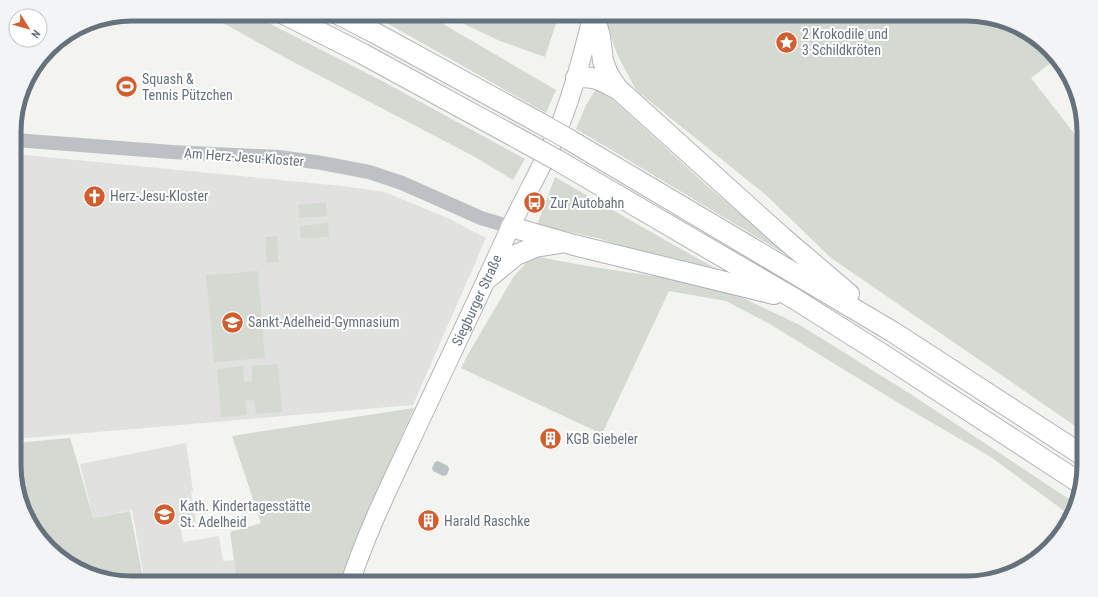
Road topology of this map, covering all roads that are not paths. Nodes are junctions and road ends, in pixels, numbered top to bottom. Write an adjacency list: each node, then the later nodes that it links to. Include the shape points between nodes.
1 (298, 21): 11 (highway, bridge, via 557,160)
2 (351, 21): 12 (highway, bridge, via 568,139)
3 (592, 21): 5 (main road, Siegburger Straße)
4 (596, 21): 6 (highway, via 603,61)
5 (576, 78): 6 (highway, via 593,77); 8 (main road, Siegburger Straße, via 554,139)
6 (618, 89): 12 (highway, via 782,237)
7 (21, 140): 8 (street, Am Herz-Jesu-Kloster, via 279,157 322,163 369,172 402,183 481,218)
8 (511, 227): 9 (highway); 10 (main road, Siegburger Straße)
9 (566, 242): 10 (highway, via 535,247 520,253); 11 (highway)
10 (488, 278): 15 (main road, Siegburger Straße, via 368,534)
11 (795, 299): 14 (highway)
12 (894, 332): 13 (highway)
13 (1077, 451)
14 (1076, 480)
15 (352, 576)

